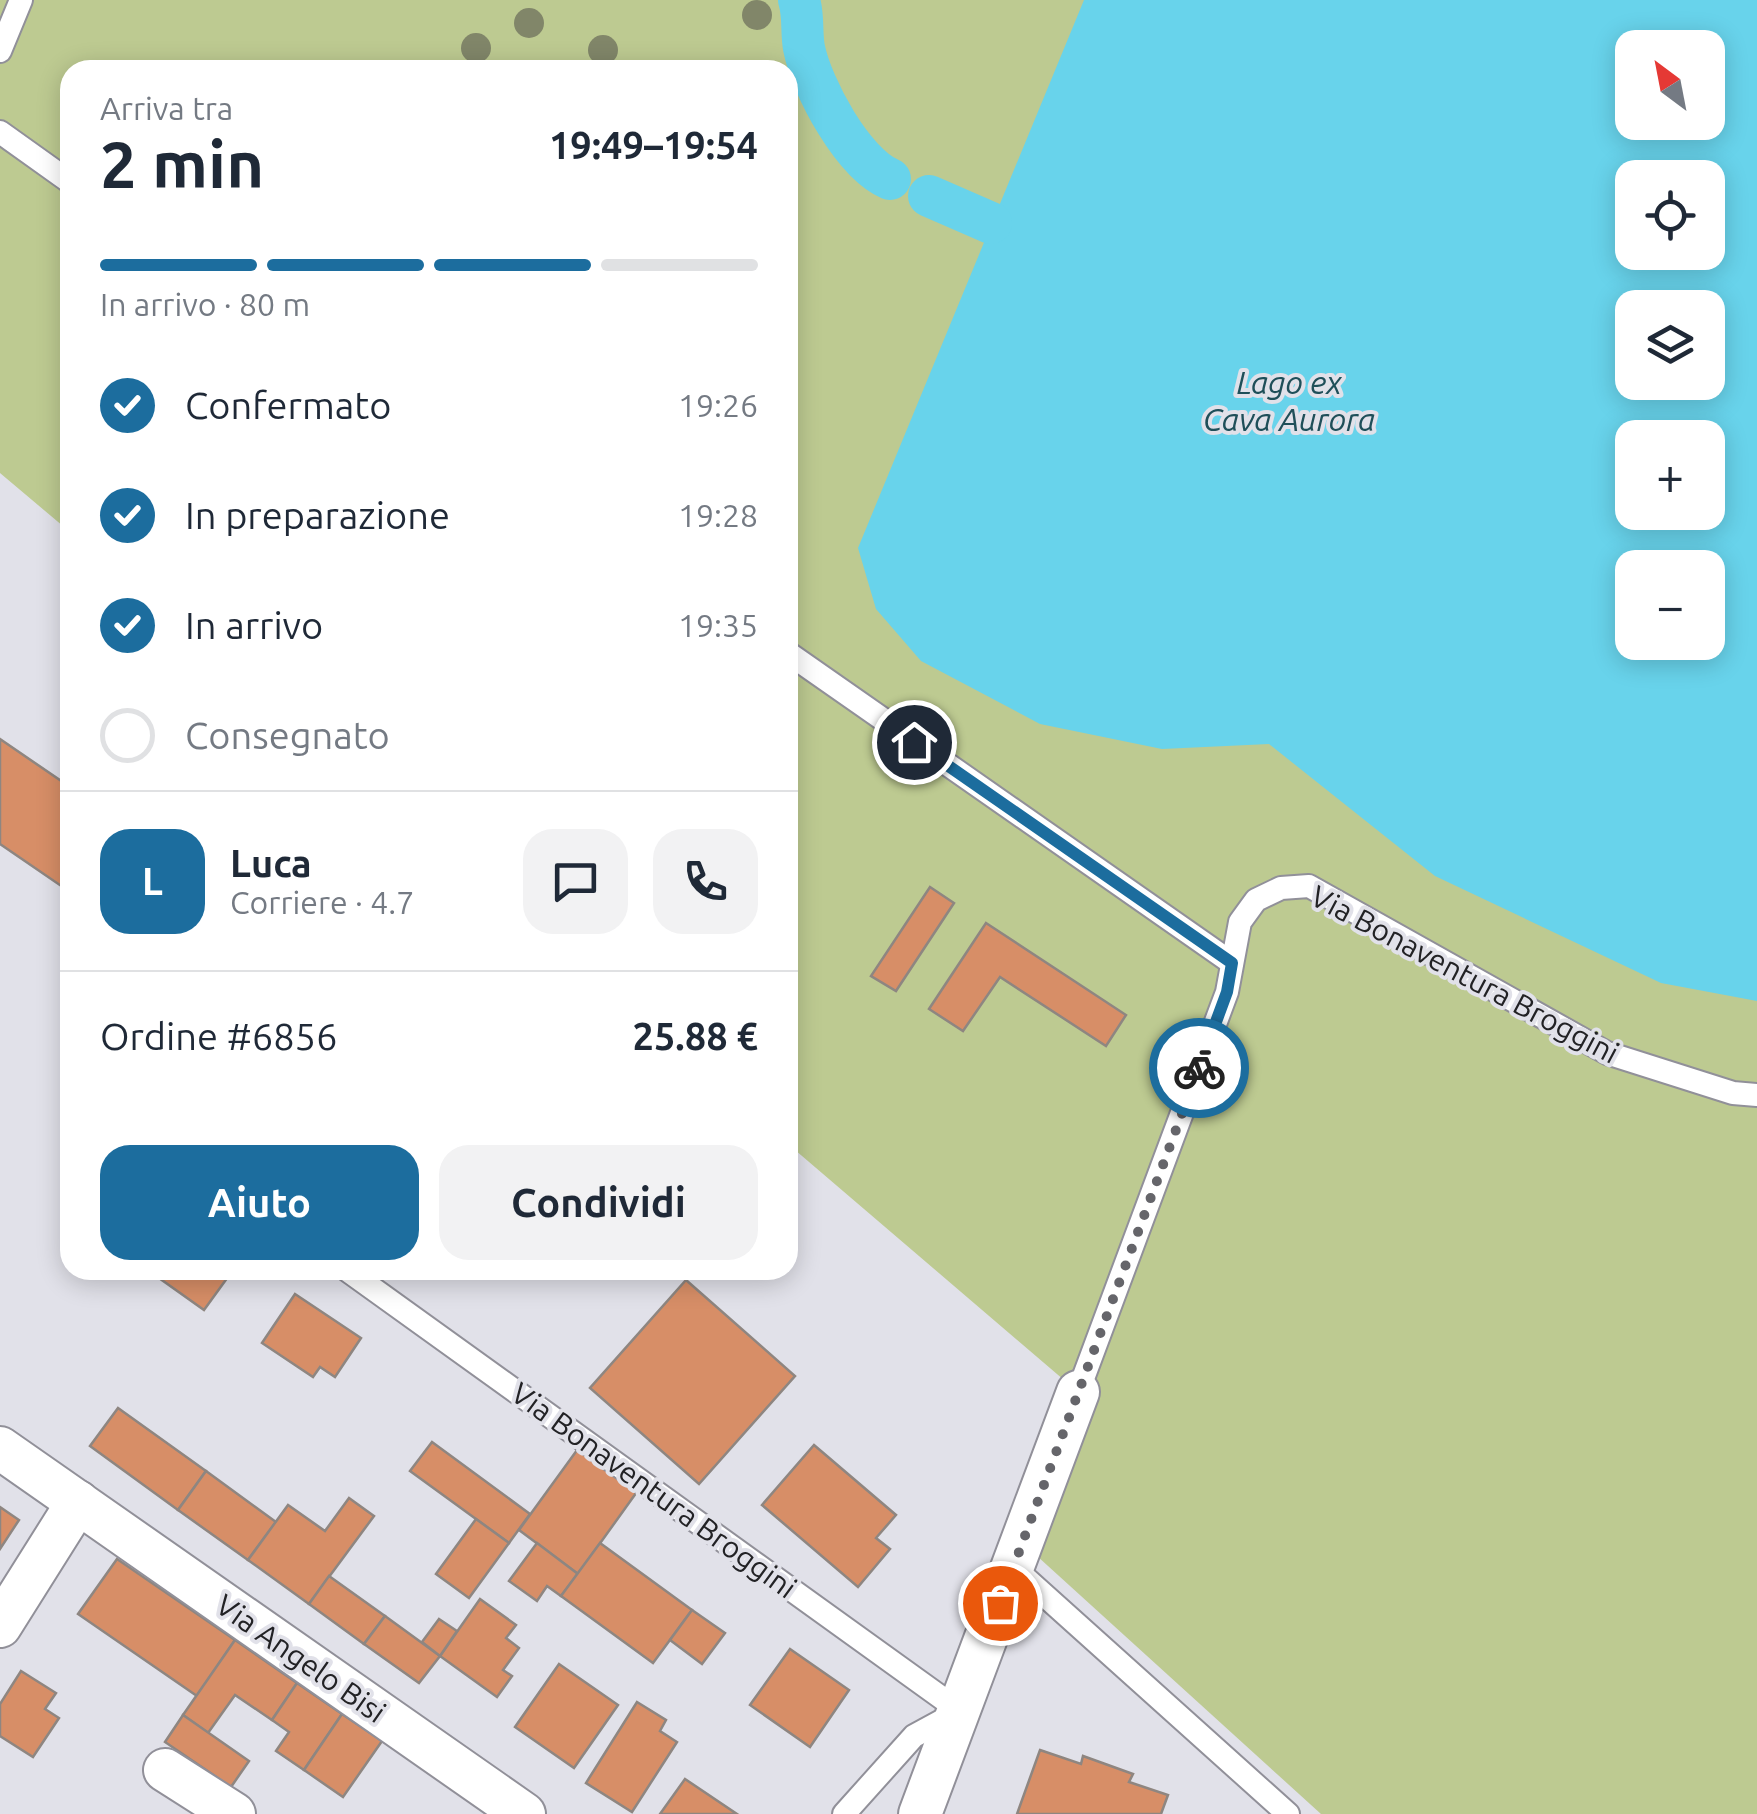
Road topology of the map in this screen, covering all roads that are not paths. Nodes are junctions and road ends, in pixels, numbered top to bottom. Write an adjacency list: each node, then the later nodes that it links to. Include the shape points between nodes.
1 (20, 0): 2 (lane)
2 (0, 50)
3 (0, 132): 4 (lane)
4 (60, 175)
5 (798, 661): 6 (lane)
6 (1232, 963): 7 (lane, Via Bonaventura Broggini, via 1240,922 1256,900 1281,888 1309,886 1607,1053); 9 (lane, Via Bonaventura Broggini, via 1227,992)
7 (1757, 1095)
8 (361, 1280): 14 (lane, Via Bonaventura Broggini)
9 (1078, 1392): 12 (street, Via Bonaventura Broggini)
10 (0, 1448): 11 (street, Via Angelo Bisi)
11 (78, 1502): 13 (street); 17 (street, Via Angelo Bisi)
12 (1013, 1567): 14 (street, Via Bonaventura Broggini); 20 (lane)
13 (0, 1626)
14 (960, 1710): 18 (lane, via 914,1736); 19 (street, Via Bonaventura Broggini)
15 (165, 1770): 16 (street)
16 (234, 1814)
17 (524, 1814)
18 (844, 1814)
19 (920, 1814)
20 (1288, 1814)

